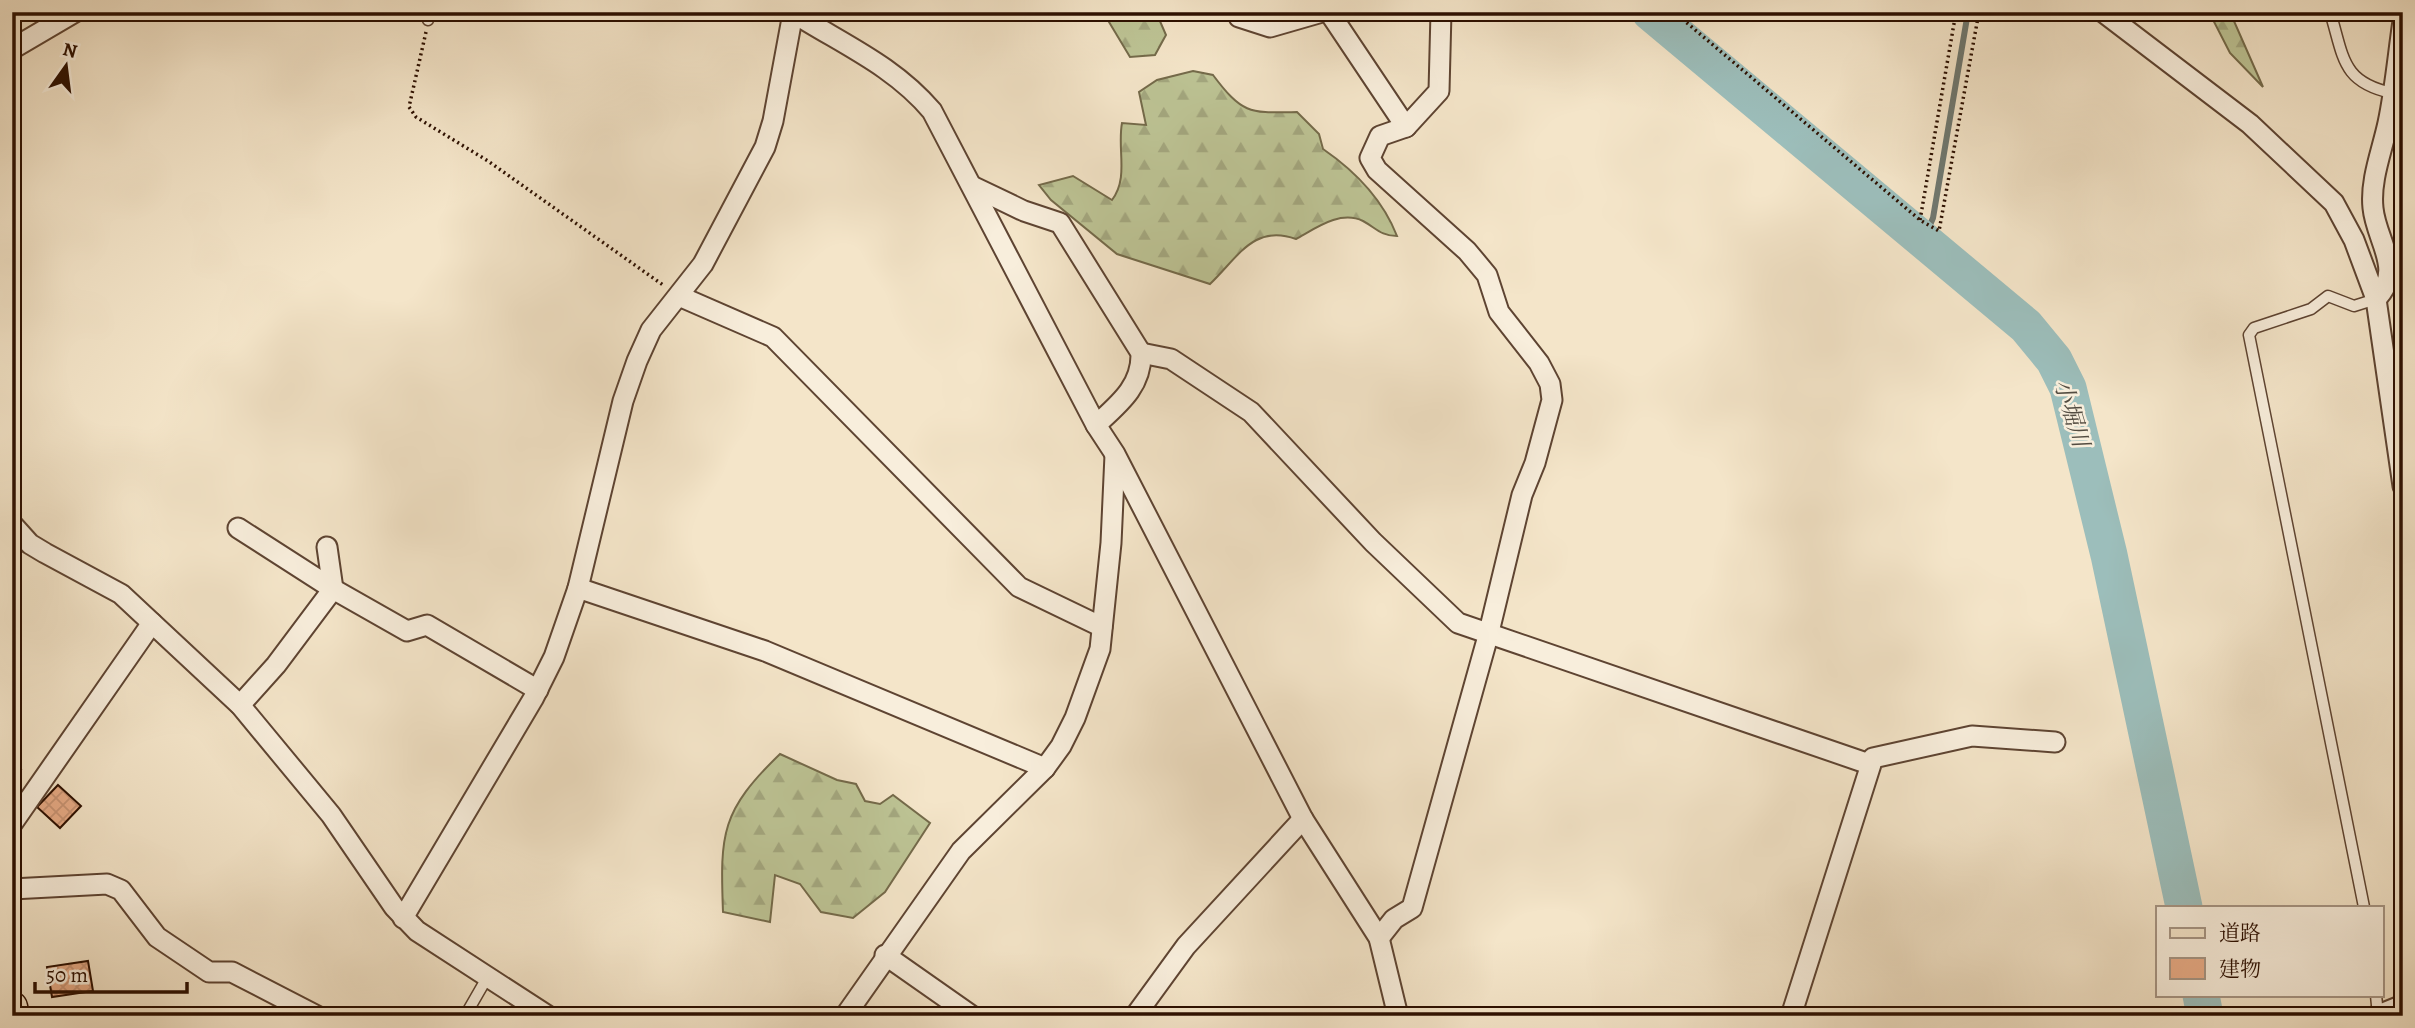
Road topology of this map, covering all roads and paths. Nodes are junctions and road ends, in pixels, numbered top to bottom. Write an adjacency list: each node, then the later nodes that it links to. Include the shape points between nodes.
1 (75, 12): 14 (street)
2 (1237, 12): 3 (street, via 1239,17 1270,27)
3 (1322, 12)
4 (1329, 12): 16 (street)
5 (1441, 12): 16 (street, via 1439,91)
6 (1674, 12): 18 (path)
7 (1956, 12): 18 (path)
8 (1979, 12): 18 (path, via 1940,231)
9 (2103, 12): 20 (street, via 2250,124 2334,203)
10 (2330, 12): 15 (lane, via 2353,77 2371,89)
11 (792, 13): 17 (street, via 903,79 932,111); 19 (street, via 765,146 703,264)
12 (429, 16): 19 (path, via 409,107 416,117 488,161)
13 (2403, 21): 15 (street)
14 (12, 49)
15 (2392, 93): 20 (street, via 2372,206 2390,264 2387,288)
16 (1406, 127): 32 (street, via 1380,136 1370,158 1377,170 1467,251 1487,275 1499,313 1539,363 1552,400 1522,495)
17 (972, 186): 21 (street, via 1060,223); 22 (street)
18 (1920, 220)
19 (679, 296): 29 (street, via 652,330 623,401); 31 (street, via 773,337 1019,587)
20 (2376, 299): 24 (street); 41 (lane, via 2354,306 2328,296 2311,309 2254,328 2249,335)
21 (1140, 352): 22 (street, via 1141,366 1130,394); 32 (street, via 1171,359 1251,412 1373,542 1458,624)
22 (1096, 425): 23 (street)
23 (1115, 454): 31 (street); 38 (street)
24 (2403, 486)
25 (12, 524): 30 (street, via 30,544 121,594)
26 (238, 528): 28 (street)
27 (327, 547): 28 (street)
28 (333, 589): 33 (street, via 407,631 427,625); 34 (street)
29 (578, 589): 33 (street); 37 (street, via 765,651)
30 (152, 623): 34 (street); 39 (street)
31 (1102, 627): 37 (street, via 1100,649 1075,718)
32 (1488, 636): 36 (street); 43 (street, via 1412,908 1394,919)
33 (538, 690): 42 (street)
34 (240, 705): 42 (street, via 331,815)
35 (2055, 742): 36 (street, via 1972,736 1882,755)
36 (1869, 764): 58 (street)
37 (1045, 768): 44 (street, via 961,851)
38 (1303, 819): 43 (street); 56 (street, via 1186,946)
39 (12, 824)
40 (12, 889): 51 (street, via 107,884 121,890 157,937 209,972 232,972)
41 (2364, 906)
42 (403, 918): 45 (street)
43 (1379, 938): 57 (street)
44 (885, 955): 54 (street); 55 (street)
45 (488, 975): 52 (lane); 53 (street)
46 (2375, 996): 49 (lane)
47 (2403, 1005): 49 (street)
48 (12, 1007): 50 (main road)
49 (2377, 1015)
50 (14, 1016)
51 (317, 1016)
52 (465, 1016)
53 (548, 1016)
54 (845, 1016)
55 (972, 1016)
56 (1135, 1016)
57 (1398, 1016)
58 (1791, 1016)

